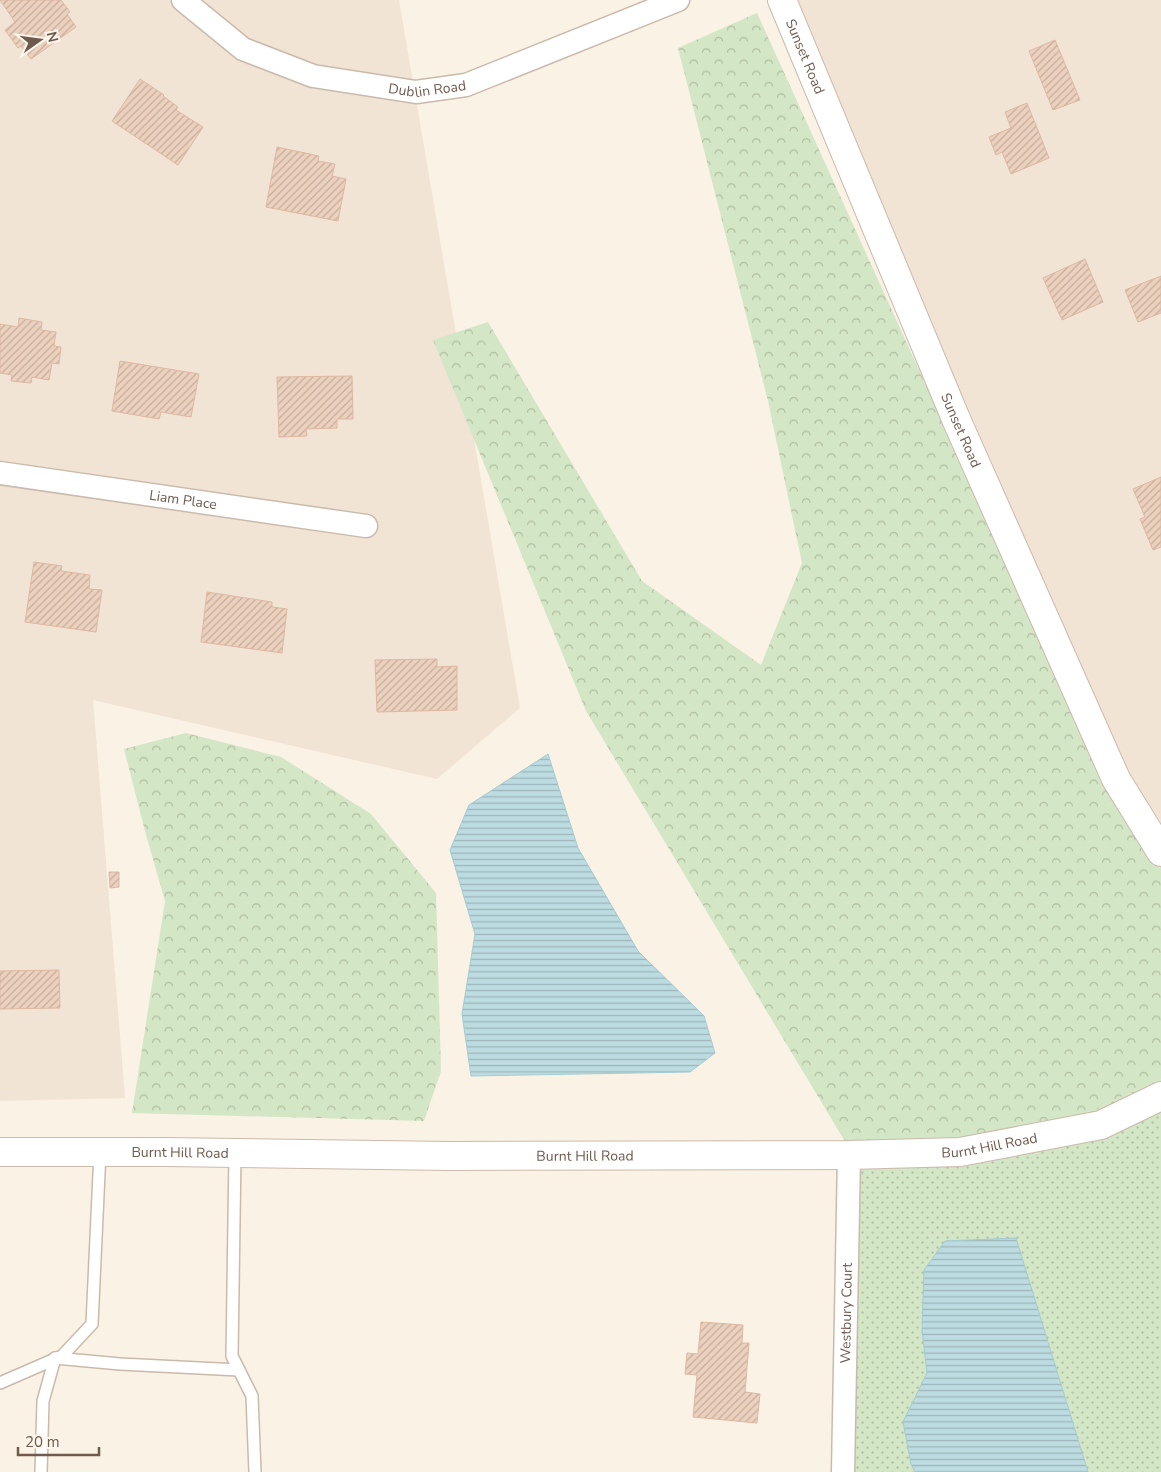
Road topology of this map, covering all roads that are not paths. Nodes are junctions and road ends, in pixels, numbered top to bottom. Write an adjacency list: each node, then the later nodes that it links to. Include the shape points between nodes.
1 (183, 0): 2 (street, Dublin Road, via 243,49 260,56 313,76 416,92 466,85)
2 (678, 0)
3 (782, 0): 6 (street, Sunset Road, via 956,419 1112,770)
4 (0, 473): 5 (street, Liam Place)
5 (366, 526)
6 (1161, 852)
7 (1161, 1096): 11 (street, Burnt Hill Road, via 1101,1125 960,1152)
8 (0, 1152): 9 (street, Burnt Hill Road)
9 (100, 1152): 10 (street, Burnt Hill Road); 12 (lane, via 92,1324 62,1356)
10 (235, 1153): 11 (street, Burnt Hill Road); 13 (lane, via 232,1356)
11 (849, 1155): 17 (street, Westbury Court)
12 (56, 1358): 13 (lane); 14 (lane); 15 (lane, via 43,1401)
13 (239, 1370): 16 (lane, via 252,1396)
14 (0, 1383)
15 (41, 1472)
16 (255, 1472)
17 (843, 1472)

